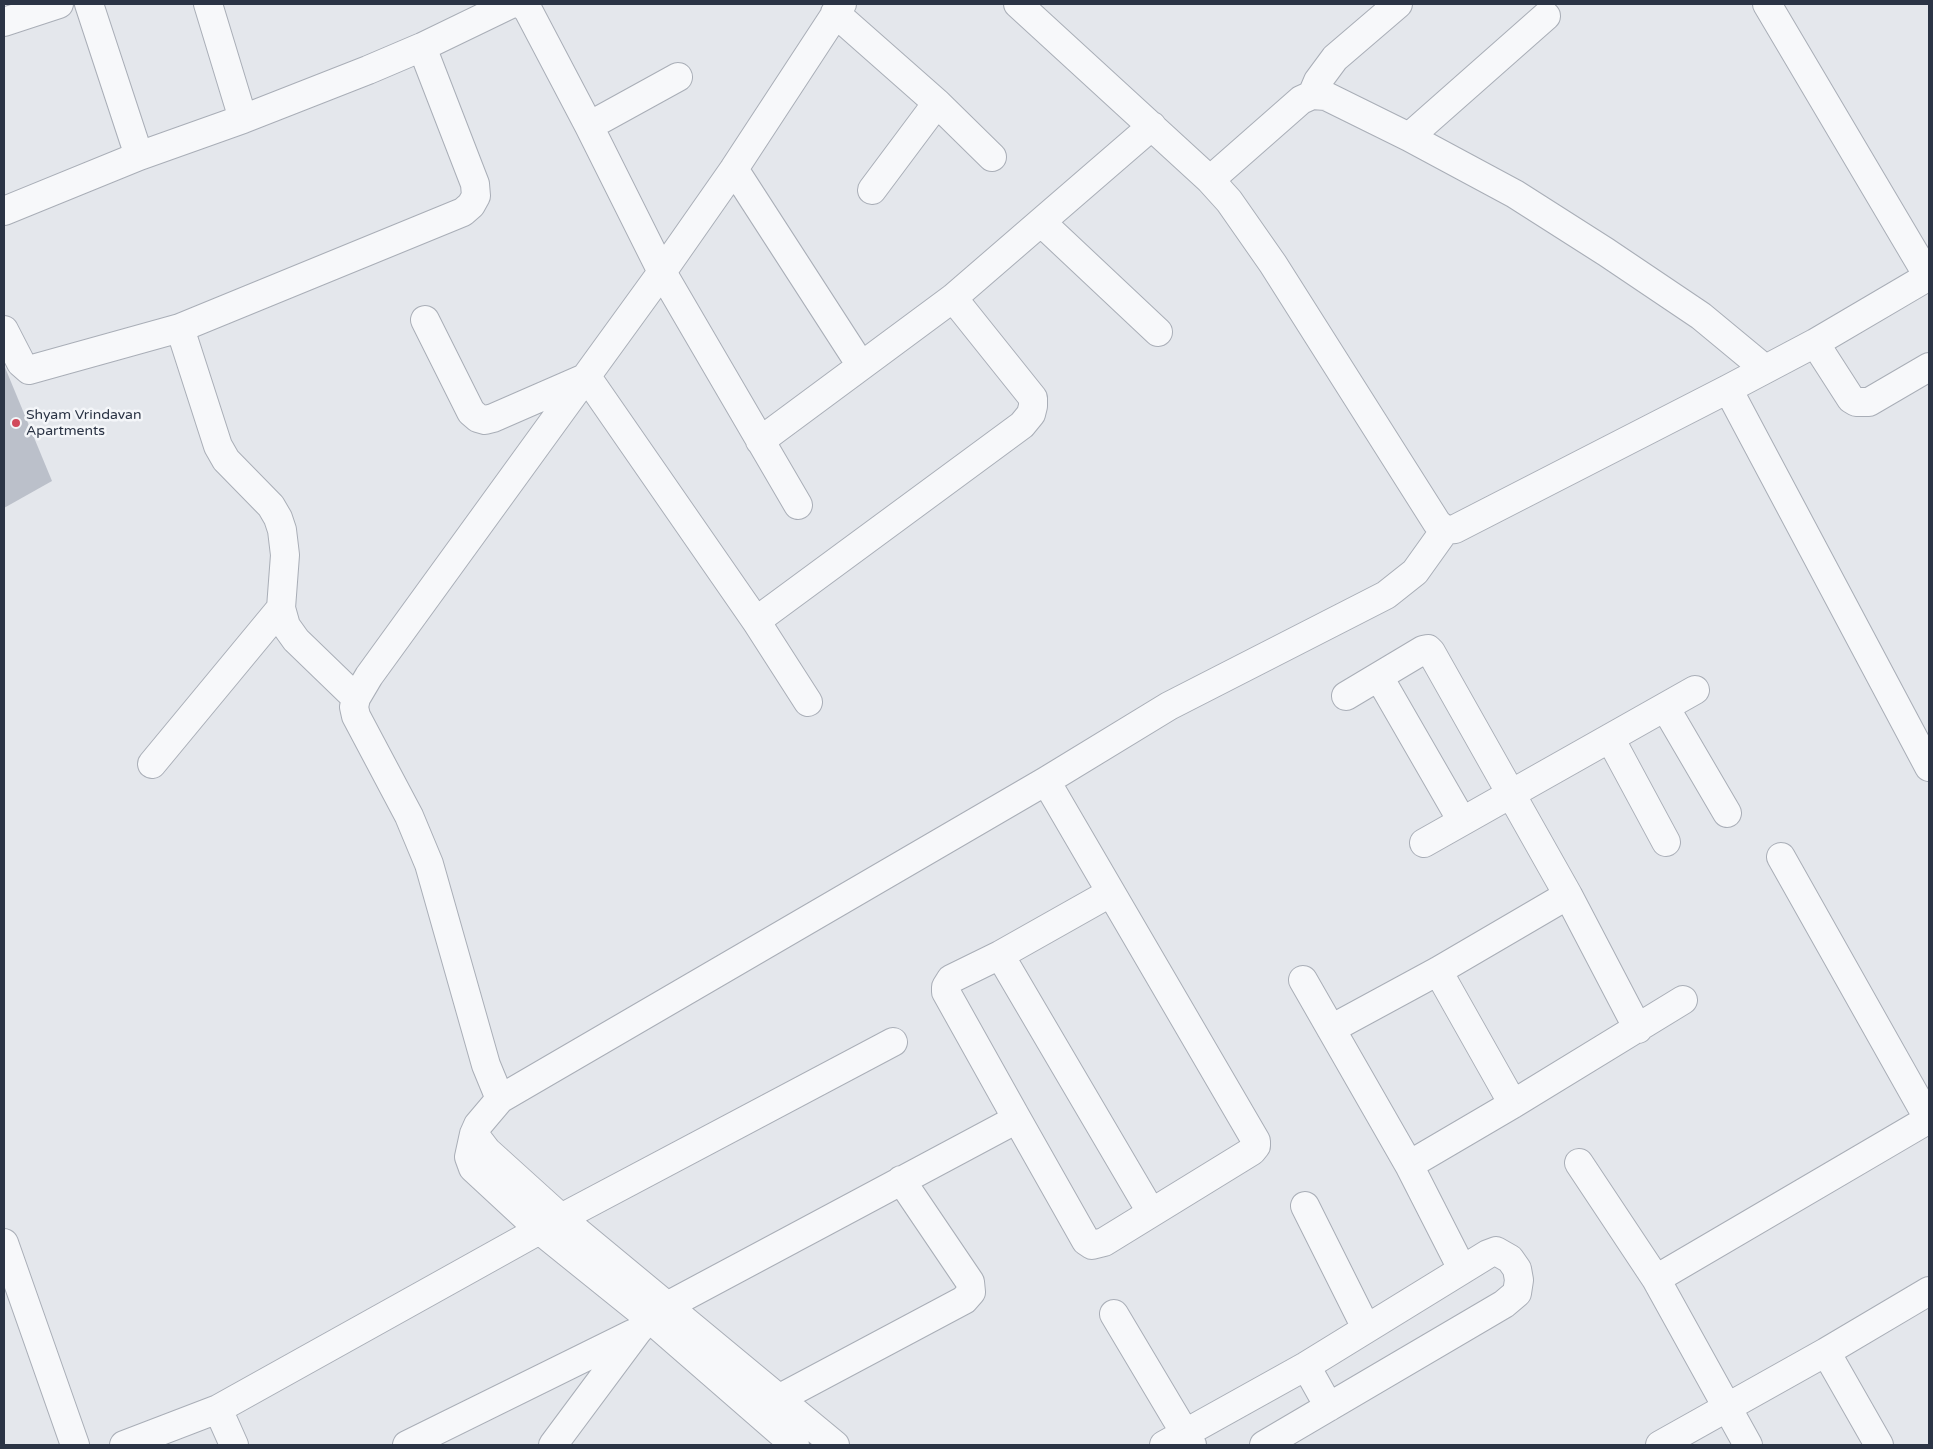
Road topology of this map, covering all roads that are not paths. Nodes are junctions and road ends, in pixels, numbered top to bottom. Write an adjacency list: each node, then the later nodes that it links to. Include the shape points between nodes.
1 (59, 4): 11 (street)
2 (89, 4): 20 (street)
3 (208, 4): 16 (street)
4 (511, 4): 12 (street)
5 (522, 4): 17 (street)
6 (1018, 4): 18 (street)
7 (1398, 4): 14 (street, via 1335,58)
8 (1767, 4): 28 (street)
9 (839, 9): 15 (street); 22 (street)
10 (1546, 16): 19 (street)
11 (4, 22)
12 (422, 47): 16 (street); 31 (street, via 475,184 476,196 471,205 463,212)
13 (678, 77): 17 (street)
14 (1312, 95): 19 (street, via 1326,96); 23 (street, via 1301,100)
15 (937, 103): 21 (street); 24 (street)
16 (243, 119): 20 (street)
17 (589, 126): 27 (street)
18 (1152, 126): 23 (street); 26 (street)
19 (1409, 137): 37 (street, via 1515,194 1606,252 1701,316)
20 (139, 156): 25 (street)
21 (992, 157)
22 (734, 169): 27 (street); 35 (street)
23 (1210, 180): 42 (street, via 1229,201 1273,264 1437,524)
24 (872, 190)
25 (4, 212)
26 (1041, 222): 29 (street); 33 (street)
27 (662, 272): 38 (street); 40 (street)
28 (1929, 276): 34 (street)
29 (953, 298): 35 (street); 44 (street, via 1032,398 1034,406 1030,414 1022,425)
30 (424, 320): 38 (street, via 471,412 478,418 492,418)
31 (180, 328): 32 (street, via 29,370 21,363); 43 (street, via 218,446 226,460 271,506 278,518 285,555)
32 (4, 330)
33 (1158, 332)
34 (1815, 343): 36 (street, via 1856,402 1869,402); 37 (street)
35 (860, 364): 40 (street)
36 (1929, 367)
37 (1765, 368): 39 (street)
38 (586, 377): 44 (street); 48 (street, via 368,676)
39 (1728, 389): 42 (street, via 1455,529); 53 (street)
40 (760, 441): 41 (street)
41 (798, 505)
42 (1445, 530): 54 (street, via 1415,572 1386,595 1169,706)
43 (281, 608): 48 (street, via 286,626 296,640); 52 (street)
44 (756, 621): 49 (street)
45 (1379, 677): 47 (street); 55 (street, via 1424,650 1431,652); 57 (street)
46 (1695, 690): 50 (street)
47 (1346, 696)
48 (356, 698): 70 (street, via 356,716 409,816 429,864 486,1065)
49 (808, 702)
50 (1665, 707): 51 (street); 56 (street)
51 (1610, 738): 55 (street); 59 (street)
52 (152, 764)
53 (1929, 767)
54 (1046, 781): 61 (street); 70 (street)
55 (1512, 794): 57 (street); 62 (street)
56 (1727, 814)
57 (1462, 821): 58 (street)
58 (1424, 842)
59 (1666, 842)
60 (1781, 857): 73 (street)
61 (1110, 894): 63 (street); 78 (street, via 1256,1141 1252,1151)
62 (1568, 895): 64 (street); 68 (street)
63 (1000, 955): 72 (street, via 951,979 946,992); 78 (street)
64 (1438, 971): 67 (street); 71 (street)
65 (1303, 980): 67 (street)
66 (1683, 1000): 68 (street)
67 (1331, 1029): 75 (street)
68 (1638, 1029): 71 (street)
69 (893, 1042): 79 (street)
70 (500, 1099): 79 (street, via 474,1134)
71 (1513, 1104): 75 (street)
72 (1017, 1119): 76 (street); 78 (street, via 1086,1241 1092,1245 1104,1242)
73 (1929, 1120): 82 (street)
74 (1579, 1163): 82 (street)
75 (1409, 1165): 81 (street)
76 (901, 1180): 85 (street); 89 (street, via 970,1282 971,1292 964,1300)
77 (1305, 1206): 86 (street)
78 (1151, 1212)
79 (551, 1224): 85 (street); 92 (street)
80 (4, 1243): 95 (street)
81 (1462, 1269): 86 (street); 90 (street, via 1496,1252 1510,1259 1517,1269 1517,1293 1504,1304)
82 (1656, 1279): 91 (street)
83 (1926, 1302): 87 (street)
84 (1114, 1314): 93 (street)
85 (651, 1319): 89 (street); 94 (street); 98 (street); 99 (street)
86 (1366, 1328): 88 (street)
87 (1826, 1352): 91 (street); 104 (street)
88 (1306, 1366): 90 (street); 93 (street)
89 (780, 1398): 100 (street)
90 (1329, 1407): 101 (street)
91 (1726, 1407): 102 (street); 103 (street)
92 (218, 1409): 96 (street); 97 (street)
93 (1180, 1441)
94 (561, 1442)
95 (75, 1445)
96 (124, 1445)
97 (234, 1445)
98 (407, 1445)
99 (795, 1445)
100 (835, 1445)
101 (1264, 1445)
102 (1660, 1445)
103 (1748, 1445)
104 (1879, 1445)

